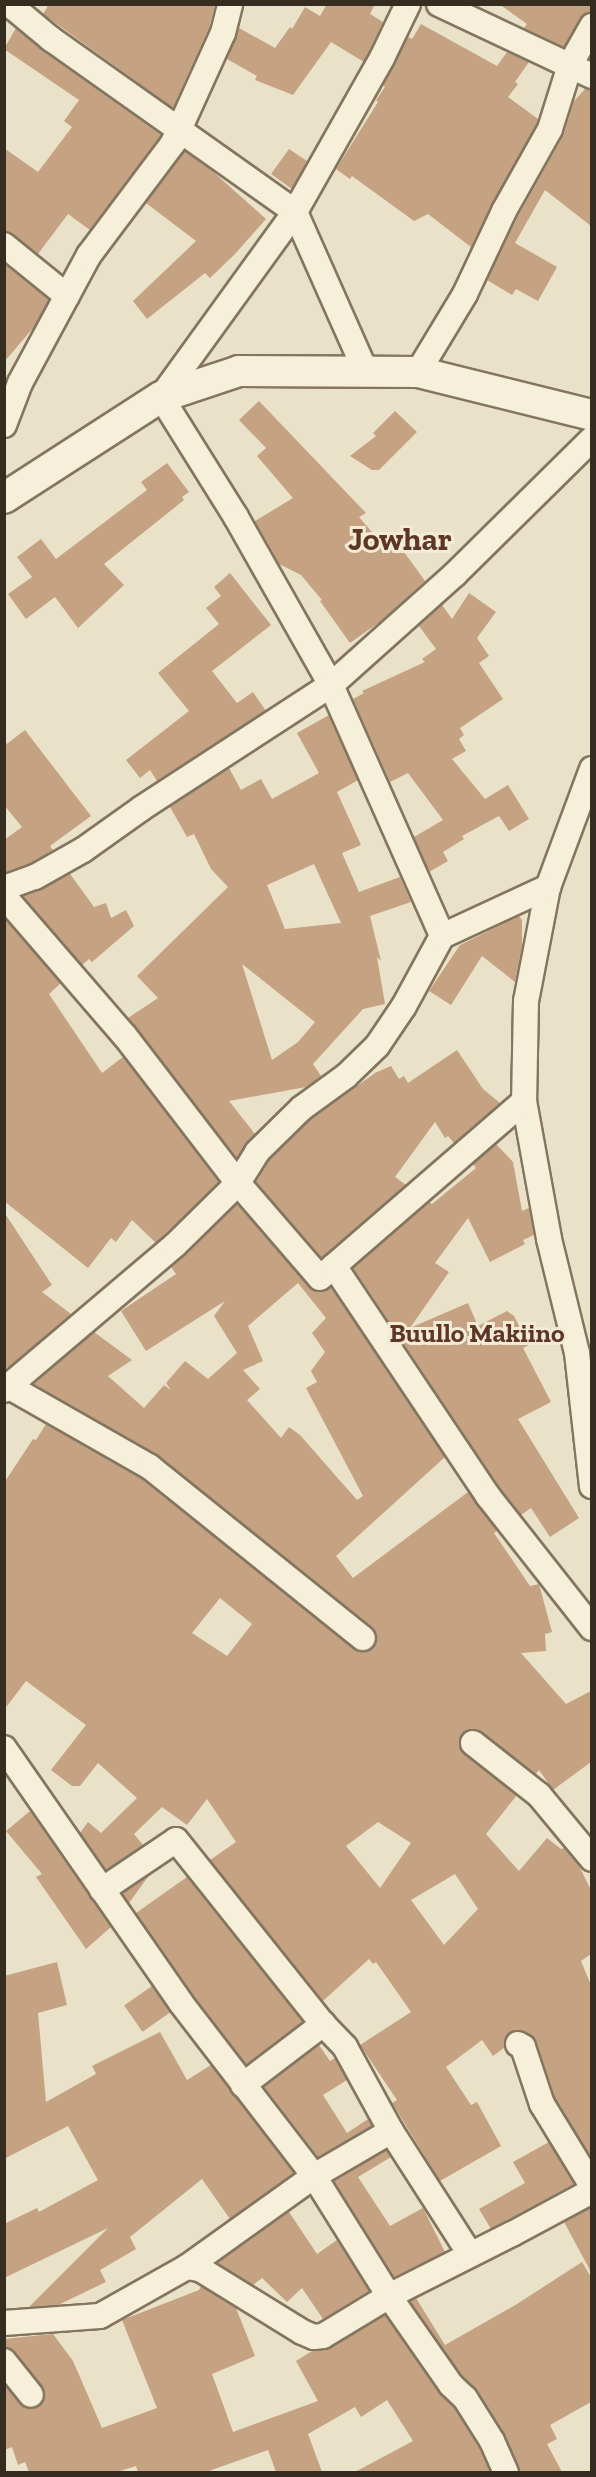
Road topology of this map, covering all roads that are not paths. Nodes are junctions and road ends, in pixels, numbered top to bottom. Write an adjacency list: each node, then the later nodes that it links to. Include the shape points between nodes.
1 (9, 4): 8 (street)
2 (230, 4): 8 (street, via 223,33)
3 (408, 4): 9 (street)
4 (439, 4): 6 (street)
5 (591, 26): 6 (street)
6 (570, 65): 7 (street); 13 (street, via 549,129 465,294)
7 (591, 76)
8 (178, 130): 9 (street); 11 (street, via 162,159 89,255)
9 (295, 212): 12 (street); 14 (street)
10 (4, 245): 11 (street)
11 (67, 296): 16 (street, via 21,382)
12 (365, 370): 13 (street); 14 (street, via 239,371)
13 (418, 372): 15 (street)
14 (161, 398): 18 (street); 19 (street, via 236,517)
15 (591, 415)
16 (4, 425)
17 (591, 439): 19 (street, via 455,573)
18 (4, 498)
19 (331, 685): 22 (street, via 83,850 35,877); 24 (street)
20 (591, 769): 21 (street)
21 (548, 887): 24 (street); 25 (street, via 526,1000)
22 (4, 888)
23 (4, 896): 26 (street, via 125,1036)
24 (442, 936): 26 (street, via 404,1006 376,1046 256,1152)
25 (524, 1101): 27 (street); 29 (street, via 549,1239 577,1353)
26 (238, 1183): 27 (street, via 320,1278); 28 (street, via 175,1245)
27 (334, 1266): 30 (street, via 488,1496)
28 (6, 1388): 31 (street, via 150,1467)
29 (591, 1486)
30 (591, 1628)
31 (363, 1638)
32 (473, 1743): 34 (street, via 539,1795)
33 (4, 1748): 35 (street, via 65,1831)
34 (591, 1859)
35 (102, 1890): 36 (street, via 176,1840); 38 (street)
36 (323, 2024): 38 (street); 39 (street, via 345,2047)
37 (518, 2044): 41 (street, via 523,2047 543,2104)
38 (243, 2085): 40 (street)
39 (391, 2131): 40 (street); 43 (street)
40 (314, 2176): 44 (street); 45 (street)
41 (591, 2186)
42 (591, 2191): 43 (street)
43 (470, 2254): 45 (street)
44 (187, 2267): 45 (street, via 200,2269 314,2337 323,2336); 46 (street, via 100,2316)
45 (389, 2296): 49 (street, via 451,2385 465,2398)
46 (4, 2323)
47 (4, 2361): 48 (street)
48 (31, 2394)
49 (506, 2472)

